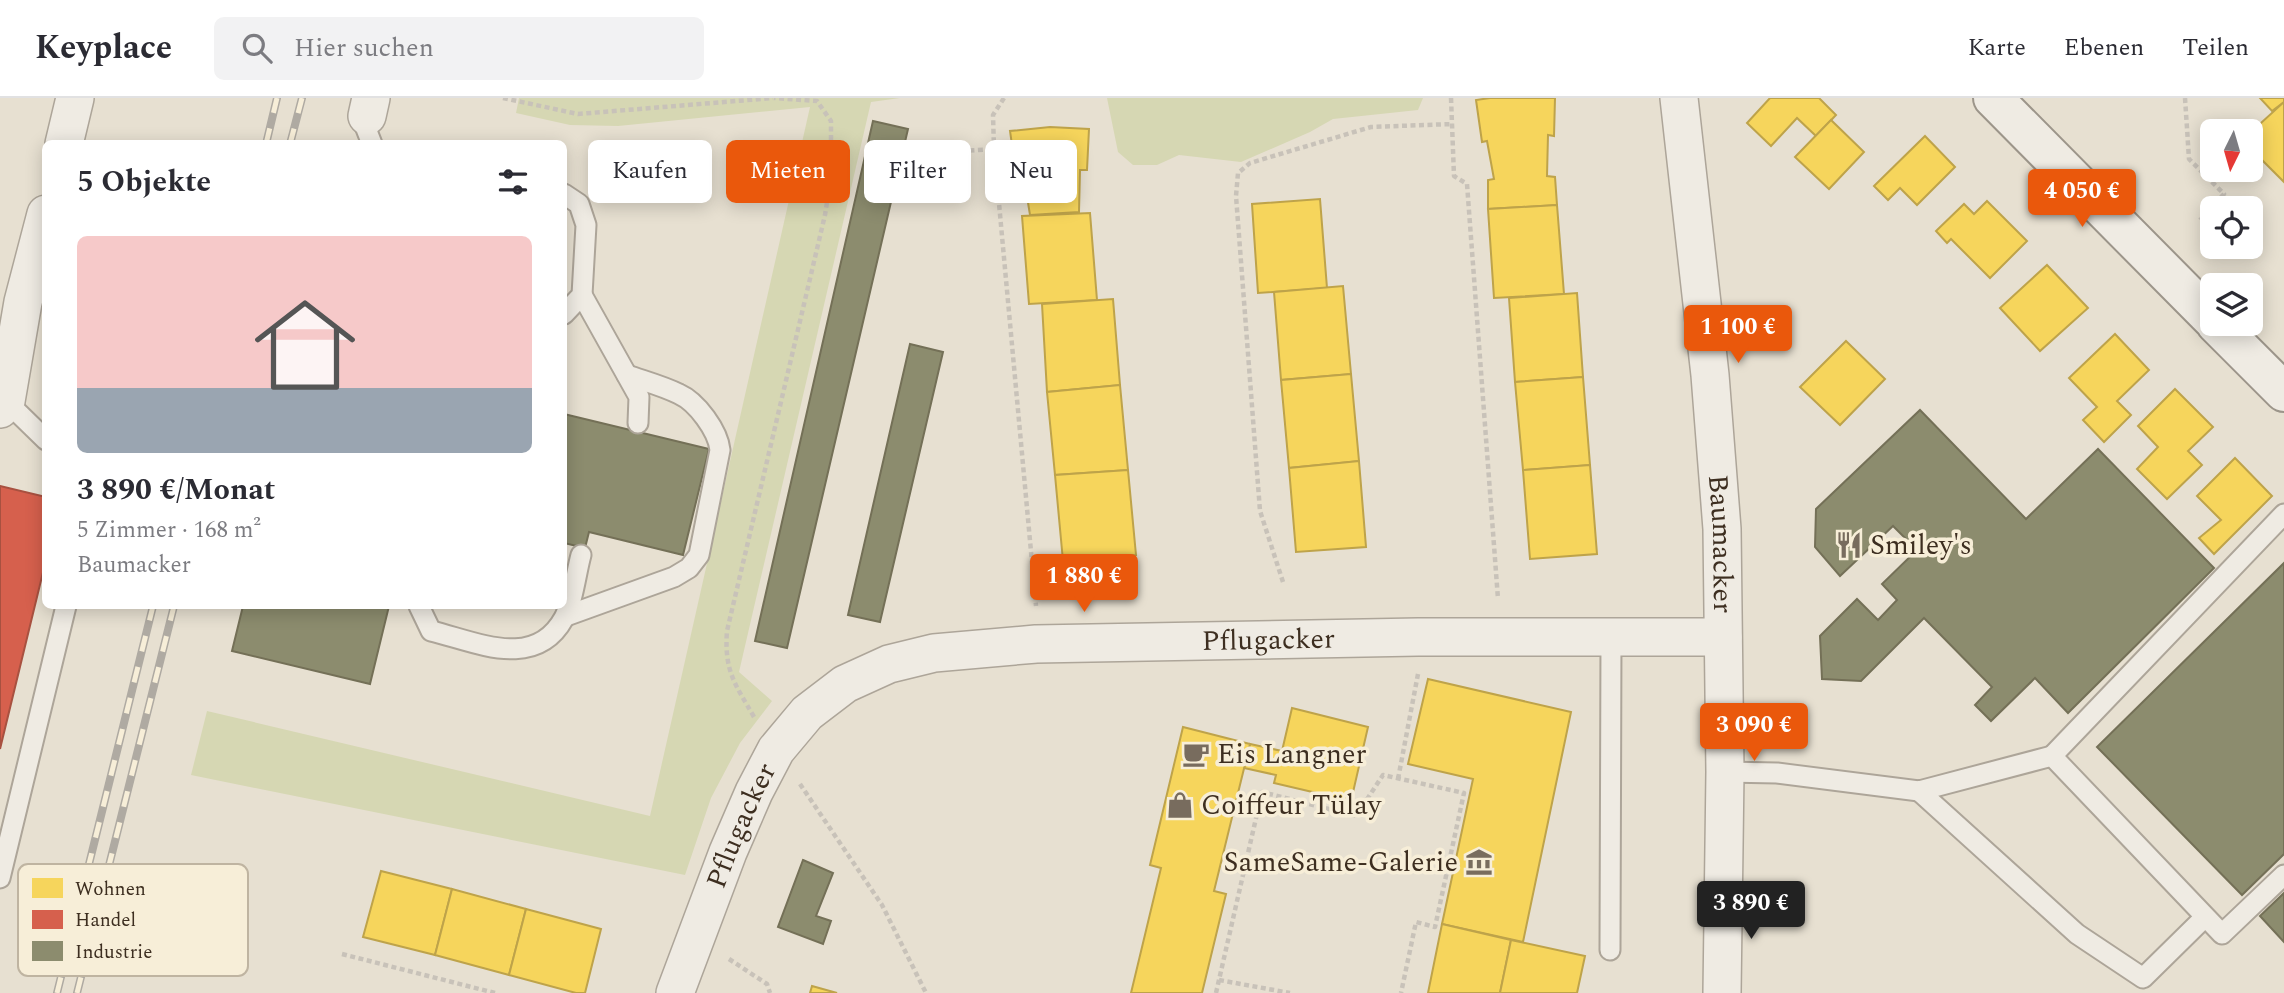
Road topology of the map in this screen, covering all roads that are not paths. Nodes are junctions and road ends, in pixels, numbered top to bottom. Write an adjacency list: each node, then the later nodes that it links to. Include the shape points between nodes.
1 (75, 98): 4 (street)
2 (1679, 98): 23 (street, Baumacker, via 1711,387 1722,529)
3 (1993, 98): 8 (main road)
4 (65, 140)
5 (567, 196): 7 (lane, via 579,204 586,225)
6 (42, 226): 10 (street)
7 (582, 295): 9 (lane); 12 (lane)
8 (2200, 307)
9 (567, 311)
10 (12, 313): 14 (street)
11 (2228, 336): 13 (main road)
12 (627, 375): 15 (lane, via 639,397); 21 (lane, via 682,395 718,437 720,450 699,555 674,577)
13 (2284, 392)
14 (3, 405): 16 (lane)
15 (638, 423)
16 (42, 437)
17 (2284, 514): 24 (lane)
18 (581, 555): 21 (lane)
19 (65, 609): 28 (lane)
20 (420, 609): 21 (lane, via 431,631 511,651 532,648 552,636)
21 (566, 616)
22 (1611, 637): 23 (street, Pflugacker); 30 (lane); 31 (street, Pflugacker, via 1036,644 934,653 889,664 845,684 807,713 776,750 728,852)
23 (1723, 637): 25 (street, Baumacker)
24 (2052, 756): 26 (lane); 29 (lane)
25 (1725, 772): 26 (lane, via 1777,773); 32 (street, Baumacker)
26 (1919, 791): 29 (lane, via 2077,934 2143,978)
27 (2284, 874): 29 (lane, via 2222,934)
28 (0, 878)
29 (2205, 917)
30 (1610, 950)
31 (674, 993)
32 (1722, 993)

